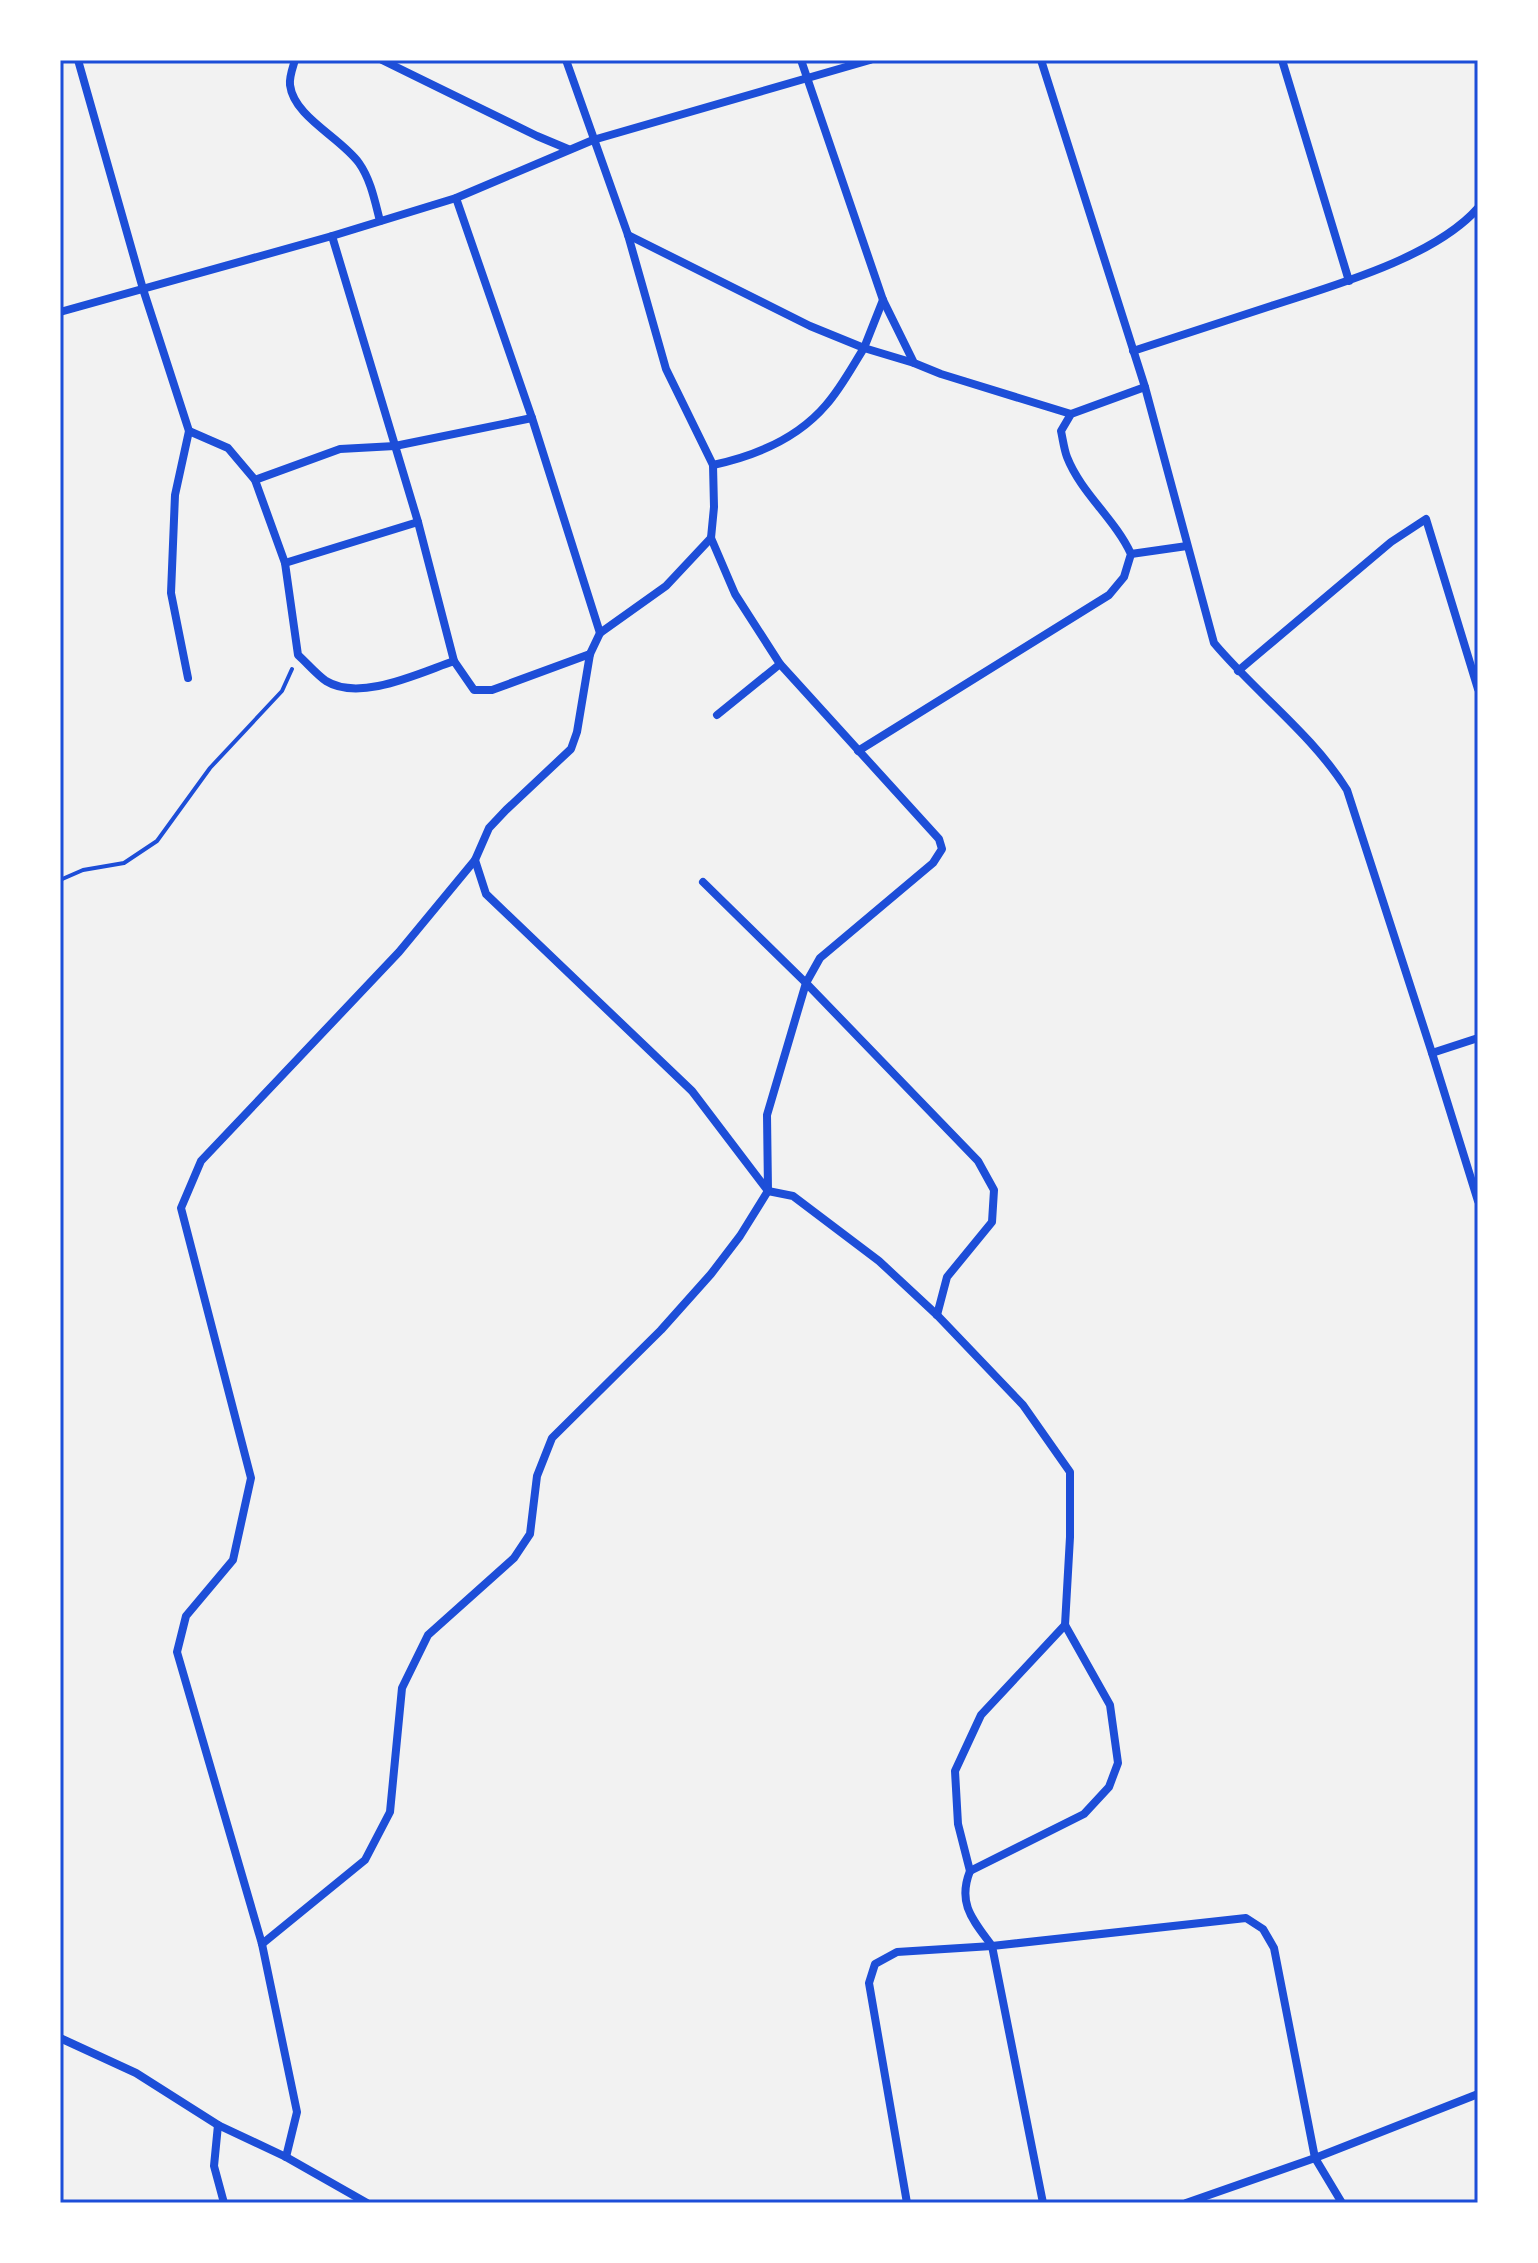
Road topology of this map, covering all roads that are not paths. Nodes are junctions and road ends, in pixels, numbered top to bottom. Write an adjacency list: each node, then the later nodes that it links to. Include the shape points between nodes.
1 (78, 60): 18 (street)
2 (295, 60): 14 (street, via 290,84 299,108 357,160)
3 (382, 60): 11 (street)
4 (566, 60): 10 (street)
5 (801, 60): 9 (street)
6 (870, 60): 9 (street)
7 (1041, 60): 22 (street)
8 (1282, 60): 17 (street)
9 (807, 79): 10 (street); 19 (street)
10 (593, 140): 11 (street); 15 (street)
11 (568, 149): 12 (street)
12 (456, 198): 14 (street); 26 (street)
13 (1478, 208): 17 (street, via 1428,247)
14 (380, 221): 16 (street)
15 (628, 235): 21 (street); 29 (street, via 666,369)
16 (332, 236): 18 (street); 28 (street)
17 (1349, 281): 22 (street)
18 (143, 289): 20 (street); 27 (street)
19 (883, 300): 21 (street); 23 (street)
20 (60, 312)
21 (864, 348): 23 (street); 29 (street, via 826,406 789,437 745,458)
22 (1133, 351): 24 (street)
23 (914, 363): 25 (street)
24 (1145, 387): 25 (street); 33 (street)
25 (1071, 414): 34 (street, via 1061,431 1066,454)
26 (532, 418): 28 (street); 36 (street)
27 (189, 431): 30 (street, via 228,448); 41 (street, via 175,495 171,593)
28 (395, 446): 30 (street, via 340,449); 31 (street)
29 (713, 465): 32 (street)
30 (255, 480): 35 (street)
31 (418, 522): 35 (street); 38 (street)
32 (711, 538): 36 (street, via 666,586); 39 (street, via 735,594)
33 (1187, 546): 34 (street); 40 (street, via 1214,643)
34 (1131, 554): 44 (street, via 1124,577 1109,595)
35 (285, 563): 38 (street, via 298,655 327,681 350,689 375,687)
36 (600, 633): 37 (street)
37 (590, 654): 38 (street, via 492,690 474,690); 45 (street, via 571,749 489,828)
38 (454, 661)
39 (780, 664): 43 (street); 44 (street)
40 (1238, 671): 42 (street, via 1391,542 1426,519); 49 (street, via 1322,756 1347,790)
41 (188, 678)
42 (1478, 689)
43 (717, 715)
44 (858, 751): 47 (street, via 939,839 942,849 933,863 820,958)
45 (475, 860): 50 (street, via 486,894 692,1091); 55 (street, via 399,952 201,1161 181,1208 251,1478 233,1560 186,1616 177,1652)
46 (703, 882): 47 (street)
47 (806, 983): 50 (street, via 767,1115); 52 (street, via 978,1161 994,1190 992,1222 947,1277)
48 (1478, 1038): 49 (street)
49 (1432, 1053): 51 (street)
50 (768, 1191): 52 (street, via 793,1196 879,1261); 55 (street, via 711,1274 552,1438 537,1476 530,1534 514,1558 428,1635 402,1688 390,1812 365,1860)
51 (1478, 1201)
52 (937, 1315): 53 (street, via 1023,1405 1070,1472)
53 (1065, 1625): 54 (street, via 981,1715 955,1771 958,1824); 54 (street, via 1110,1705 1118,1763 1109,1787 1084,1814)
54 (970, 1871): 56 (street, via 963,1888 970,1915)
55 (262, 1944): 60 (street, via 297,2112)
56 (992, 1946): 61 (street, via 1246,1918 1263,1929 1274,1948); 65 (street, via 897,1952 875,1964 869,1983); 66 (street)
57 (60, 2038): 59 (street, via 136,2073)
58 (1478, 2094): 61 (street)
59 (218, 2125): 60 (street); 63 (street, via 214,2166)
60 (286, 2157): 64 (street)
61 (1315, 2158): 62 (street); 68 (street)
62 (1197, 2201): 67 (street)
63 (224, 2203)
64 (367, 2203)
65 (907, 2203)
66 (1043, 2203)
67 (1186, 2203)
68 (1342, 2203)

